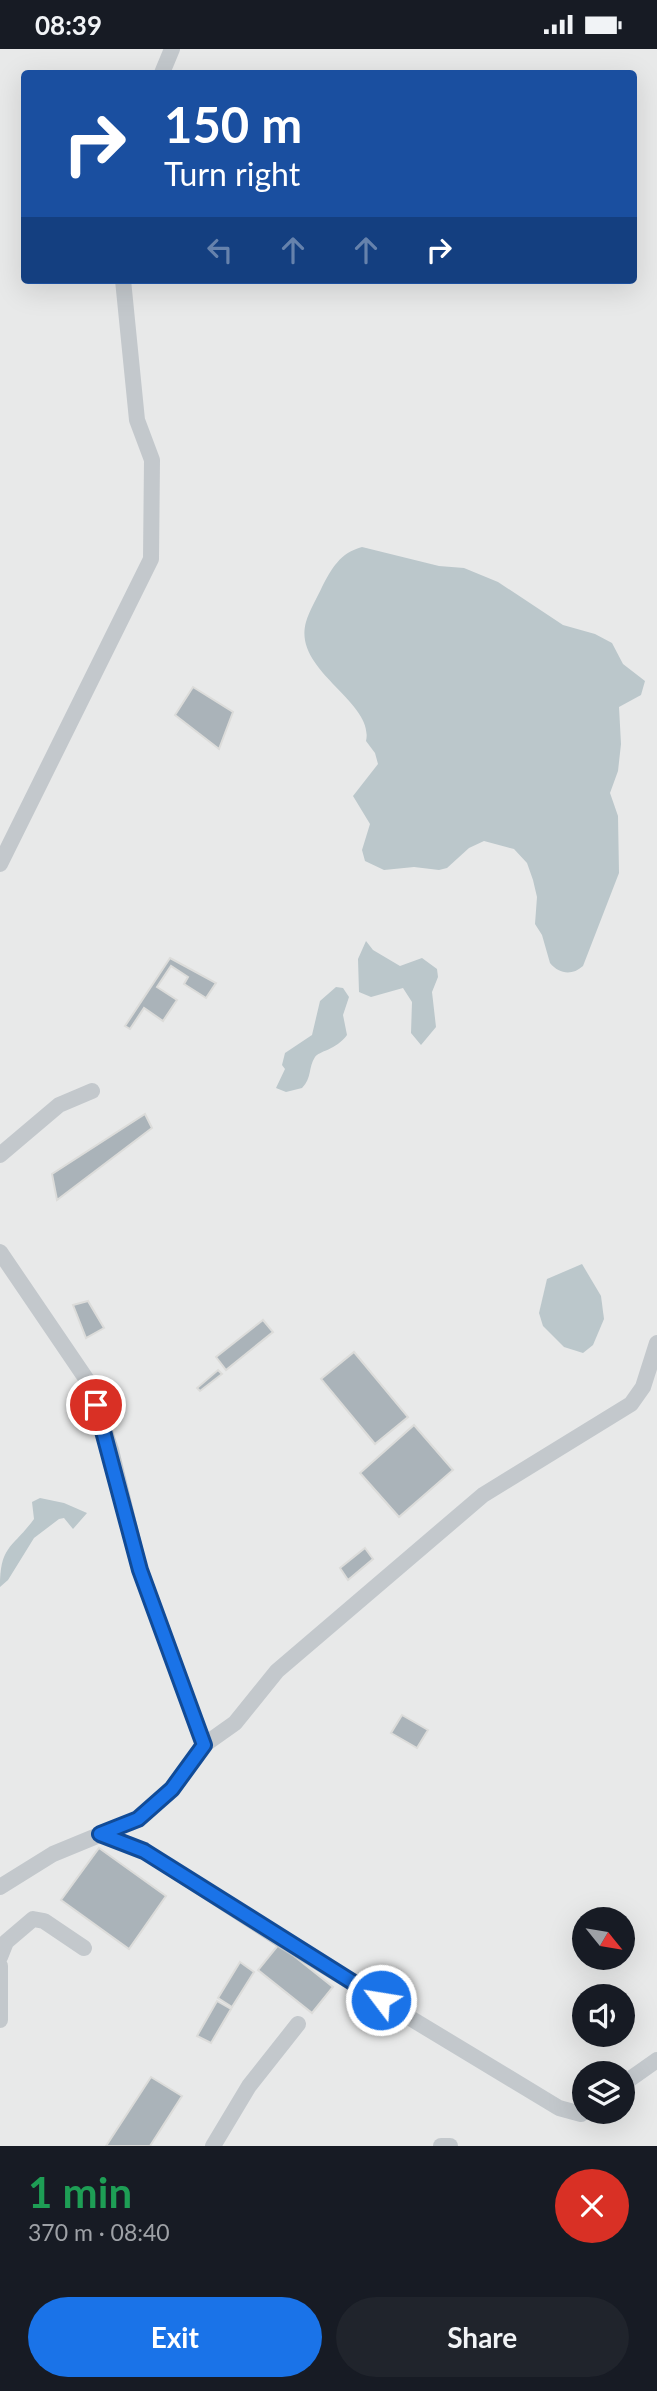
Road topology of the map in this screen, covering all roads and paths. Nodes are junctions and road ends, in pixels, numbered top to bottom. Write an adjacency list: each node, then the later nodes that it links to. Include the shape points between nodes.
1 (172, 49): 2 (street)
2 (163, 70)
3 (122, 284): 4 (street, via 138,420 152,460 151,559)
4 (0, 864)
5 (92, 1090): 6 (street, via 58,1105)
6 (0, 1155)
7 (0, 1252): 9 (street)
8 (0, 1271): 9 (street)
9 (19, 1283): 11 (street, via 89,1383 111,1450 140,1570)
10 (657, 1343): 11 (street, via 643,1387 631,1404 483,1495 277,1671 235,1723)
11 (204, 1745): 12 (street, via 172,1789 138,1819)
12 (100, 1834): 13 (street, via 53,1854); 21 (street, via 144,1851 286,1943 559,2108)
13 (0, 1887)
14 (84, 1948): 15 (street, via 44,1921 33,1919 6,1942)
15 (0, 1957)
16 (0, 1966): 17 (street)
17 (0, 2020)
18 (298, 2024): 22 (street, via 250,2086)
19 (657, 2060): 20 (street)
20 (635, 2076)
21 (572, 2112)
22 (213, 2146)
23 (441, 2146): 24 (street)
24 (450, 2146)

